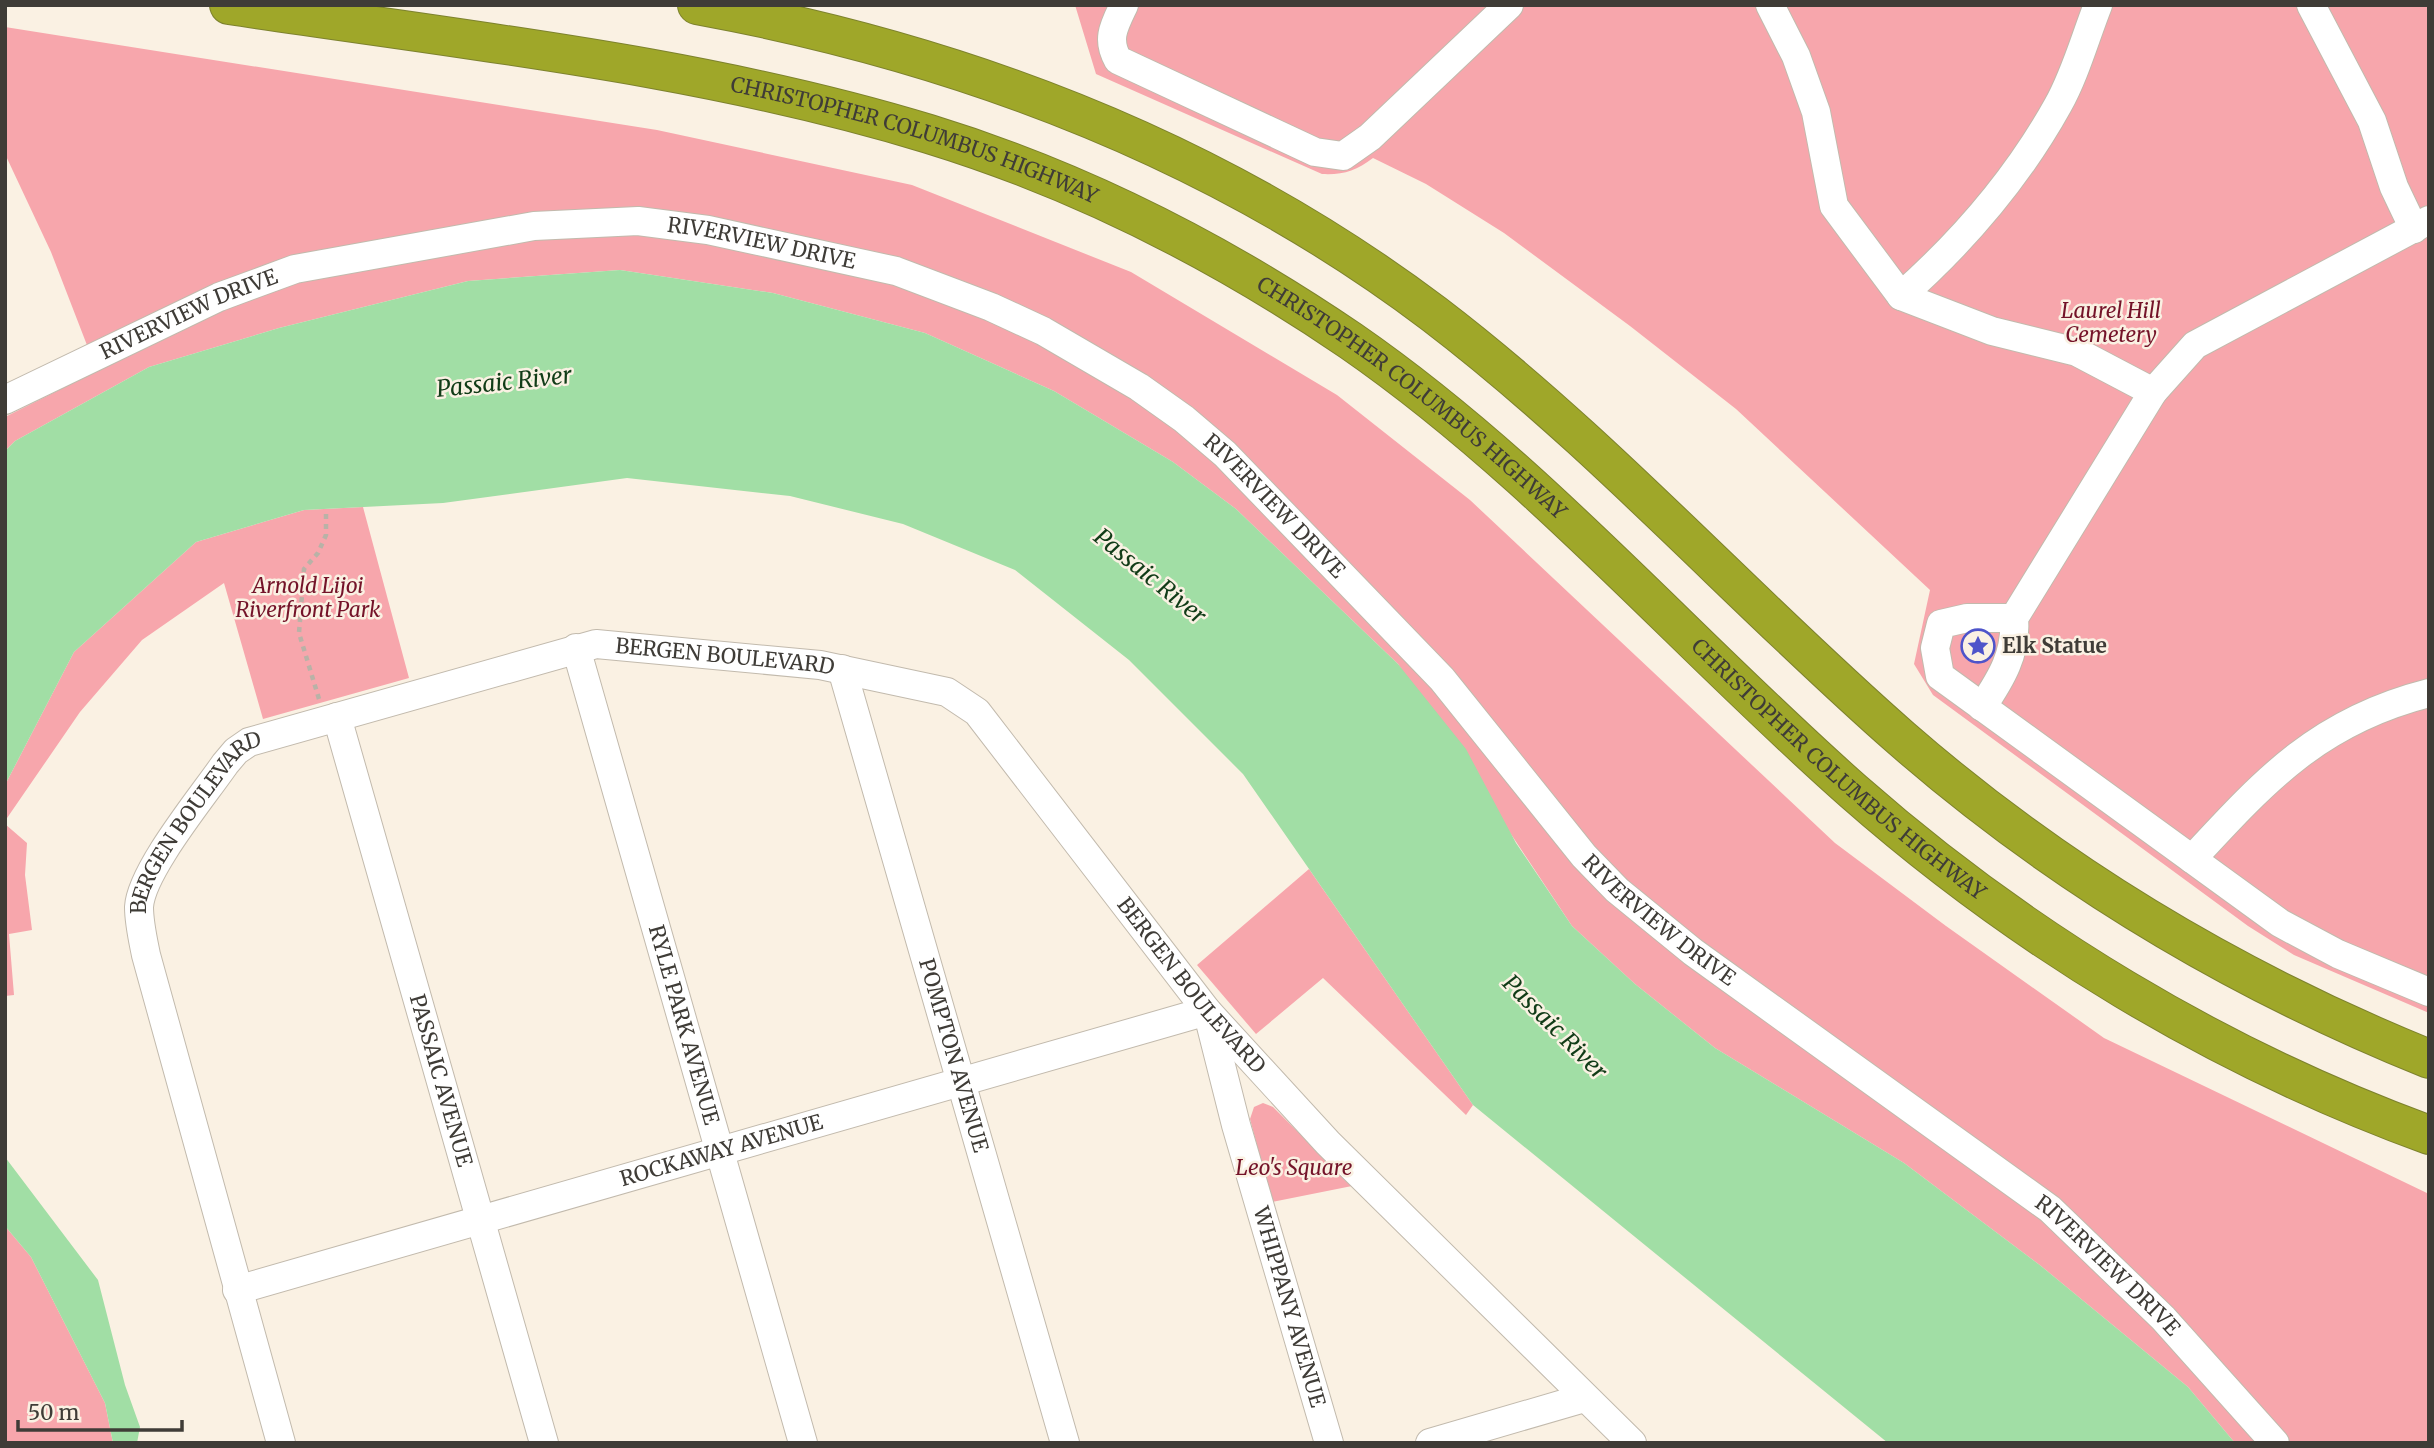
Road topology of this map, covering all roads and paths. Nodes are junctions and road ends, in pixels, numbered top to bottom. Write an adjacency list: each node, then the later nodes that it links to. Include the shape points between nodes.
1 (229, 5): 24 (highway, CHRISTOPHER COLUMBUS HIGHWAY, via 587,59 780,95 959,144 1150,223 1289,301 1417,390 1536,492 1854,792 2011,915 2114,983 2253,1061)
2 (697, 5): 22 (highway, via 848,37 1001,83 1153,145 1294,220 1362,263 1493,361 1575,432 1893,731 2027,839 2146,919 2227,966)
3 (1124, 5): 4 (street, via 1111,32 1111,48 1118,60 1315,152 1343,156 1370,137)
4 (1508, 5)
5 (1770, 5): 9 (street, via 1796,56 1816,112 1834,206)
6 (2098, 5): 9 (street, via 2059,104 1949,254)
7 (2312, 5): 8 (street, via 2372,121 2394,187)
8 (2421, 225): 10 (street, via 2195,345)
9 (1901, 296): 10 (street, via 1992,331 2077,352)
10 (2153, 392): 13 (street)
11 (5, 400): 37 (street, RIVERVIEW DRIVE, via 219,297 282,274 339,259 534,226 638,221 708,230 895,271 1044,331 1139,387 1224,454 1442,679 1584,856 1617,890 1693,952 2050,1209 2163,1318)
12 (326, 509): 18 (path, via 326,535 304,569 299,633)
13 (2014, 618): 17 (street, via 2016,637 2005,673); 17 (street, via 1967,618 1941,624 1935,648 1940,676)
14 (576, 648): 15 (street, BERGEN BOULEVARD, via 596,644); 18 (street, BERGEN BOULEVARD); 25 (street, RYLE PARK AVENUE)
15 (842, 669): 21 (street, BERGEN BOULEVARD, via 947,692 978,712); 23 (street, POMPTON AVENUE)
16 (2429, 693): 19 (street, via 2394,702 2320,737 2259,786)
17 (1982, 707): 19 (street)
18 (331, 718): 26 (street, PASSAIC AVENUE); 27 (street, BERGEN BOULEVARD, via 249,742 236,751 153,869 139,905 146,956)
19 (2192, 859): 20 (street, via 2280,923 2338,954)
20 (2429, 992)
21 (1208, 1011): 23 (street, ROCKAWAY AVENUE); 28 (street, BERGEN BOULEVARD, via 1328,1143); 34 (street, WHIPPANY AVENUE, via 1236,1125)
22 (2429, 1059)
23 (964, 1082): 25 (street, ROCKAWAY AVENUE); 33 (street, POMPTON AVENUE)
24 (2429, 1135)
25 (720, 1152): 26 (street, ROCKAWAY AVENUE); 32 (street, RYLE PARK AVENUE)
26 (481, 1220): 27 (street, ROCKAWAY AVENUE); 31 (street, PASSAIC AVENUE)
27 (237, 1290): 30 (street, BERGEN BOULEVARD)
28 (1584, 1398): 29 (street); 36 (street, BERGEN BOULEVARD)
29 (1469, 1437): 35 (street)
30 (281, 1443)
31 (544, 1443)
32 (803, 1443)
33 (1065, 1443)
34 (1329, 1443)
35 (1430, 1443)
36 (1632, 1443)
37 (2275, 1443)

